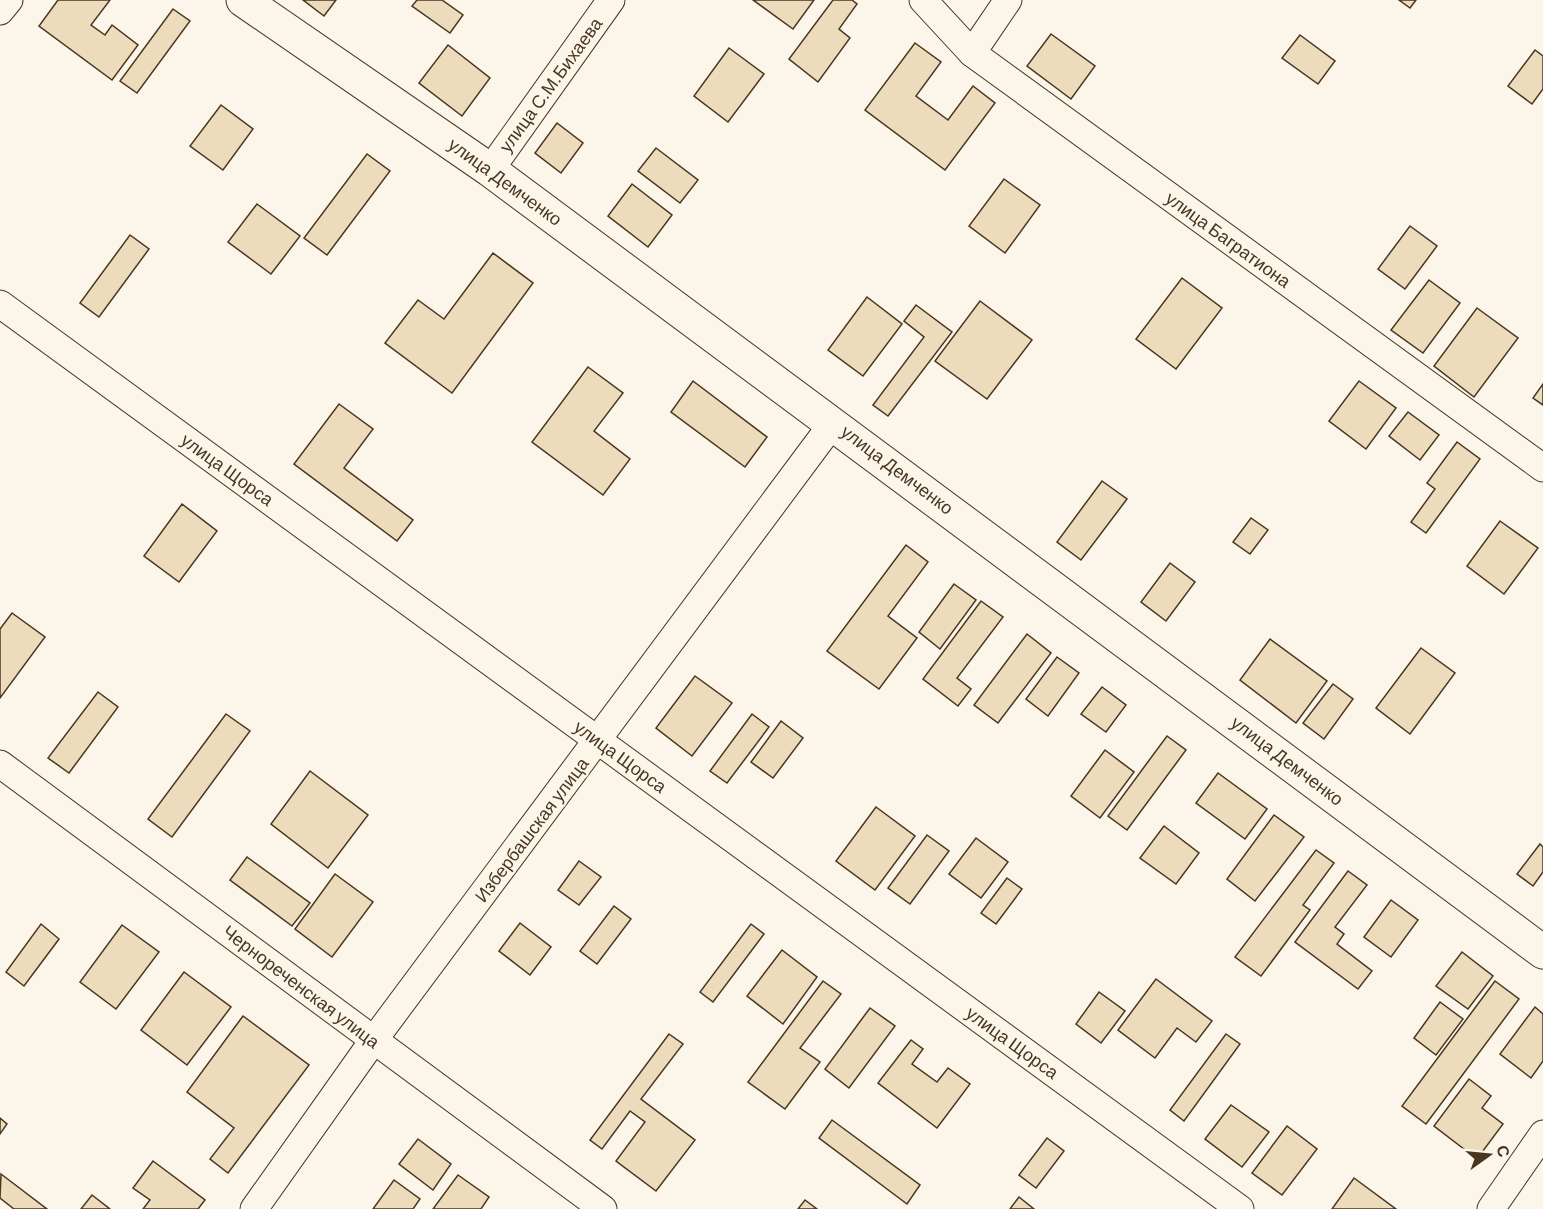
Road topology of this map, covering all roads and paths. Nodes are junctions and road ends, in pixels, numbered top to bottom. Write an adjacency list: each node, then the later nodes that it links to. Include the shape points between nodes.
1 (9, 0): 6 (street)
2 (243, 0): 8 (street, улица Демченко)
3 (612, 0): 8 (street, улица С.М.Бихаева)
4 (923, 0): 7 (street, улица Багратиона)
5 (1008, 0): 7 (street)
6 (0, 11)
7 (972, 53): 11 (street, улица Багратиона)
8 (490, 170): 10 (street, улица Демченко)
9 (0, 304): 12 (street, улица Щорса)
10 (833, 423): 12 (street, Избербашская улица); 14 (street, улица Демченко)
11 (1543, 468)
12 (598, 741): 15 (street, Избербашская улица); 19 (street, улица Щорса)
13 (0, 764): 15 (street, Чернореченская улица)
14 (1543, 952)
15 (373, 1041): 17 (street, Избербашская улица); 18 (street, Чернореченская улица)
16 (1543, 1134): 20 (street)
17 (254, 1209)
18 (603, 1209)
19 (1240, 1209)
20 (1491, 1209)

